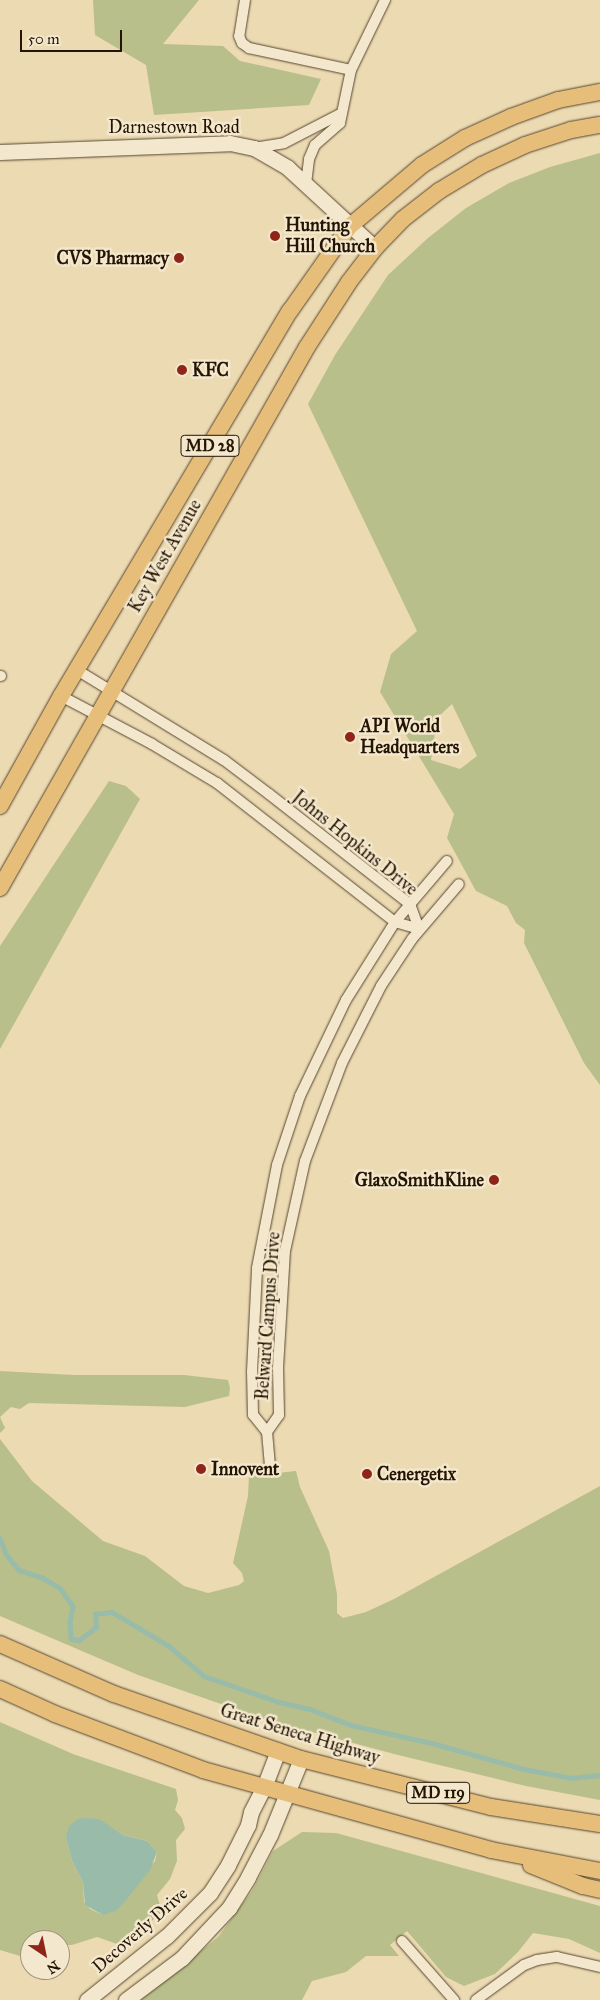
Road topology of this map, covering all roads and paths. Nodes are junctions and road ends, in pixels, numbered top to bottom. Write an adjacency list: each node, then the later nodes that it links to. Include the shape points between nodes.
1 (245, 0): 3 (street, via 239,36 242,44)
2 (386, 0): 3 (street)
3 (351, 70): 5 (street)
4 (600, 92): 10 (main road, MD 28, via 558,100 465,138 422,165)
5 (342, 113): 7 (street, via 284,143); 9 (street, via 340,123 315,145 309,159)
6 (600, 125): 11 (main road, MD 28, via 571,130 525,145 482,165 439,191)
7 (254, 148): 8 (street, Darnestown Road, via 230,144); 9 (street, Darnestown Road, via 288,168)
8 (0, 152)
9 (306, 184): 10 (street, Darnestown Road)
10 (349, 227): 11 (street, Darnestown Road); 12 (main road, Key West Avenue / MD 28, via 290,310)
11 (375, 248): 13 (main road, Key West Avenue / MD 28, via 348,282 307,347)
12 (77, 670): 13 (street, Johns Hopkins Drive); 14 (main road, Key West Avenue / MD 28)
13 (112, 691): 15 (main road, Key West Avenue / MD 28); 20 (street, Johns Hopkins Drive, via 224,760)
14 (61, 696): 15 (street, Johns Hopkins Drive); 16 (main road, Key West Avenue / MD 28)
15 (98, 715): 19 (main road, Key West Avenue / MD 28); 21 (street, Johns Hopkins Drive, via 217,783)
16 (0, 806)
17 (446, 861): 20 (street, Belward Campus Drive)
18 (459, 884): 22 (street, Belward Campus Drive)
19 (0, 888)
20 (410, 904): 21 (street, Belward Campus Drive); 22 (street, Johns Hopkins Drive)
21 (395, 922): 22 (street, Johns Hopkins Drive); 23 (street, Belward Campus Drive, via 346,1000 300,1096 271,1188 257,1268 252,1372 253,1415)
22 (420, 929): 23 (street, Belward Campus Drive, via 381,986 342,1063 301,1171 285,1251 278,1415)
23 (267, 1432): 24 (street)
24 (270, 1466)
25 (0, 1644): 27 (main road, Great Seneca Highway / MD 119, via 114,1694)
26 (0, 1689): 29 (main road, MD 119, via 138,1747)
27 (278, 1750): 28 (main road, Great Seneca Highway / MD 119); 29 (street, Decoverly Drive)
28 (301, 1759): 30 (street); 31 (main road, Great Seneca Highway / MD 119, via 490,1807)
29 (264, 1787): 30 (main road, MD 119); 37 (street, Decoverly Drive, via 228,1866 210,1893 168,1936)
30 (286, 1794): 32 (main road, MD 119); 38 (street, via 261,1852 229,1908 182,1958)
31 (600, 1824)
32 (491, 1850): 33 (main road, MD 119); 34 (main road)
33 (600, 1871)
34 (600, 1890)
35 (402, 1941): 39 (street)
36 (600, 1967): 40 (street, via 557,1956 537,1960 517,1970)
37 (87, 2000)
38 (126, 2000)
39 (454, 2000)
40 (476, 2000)

